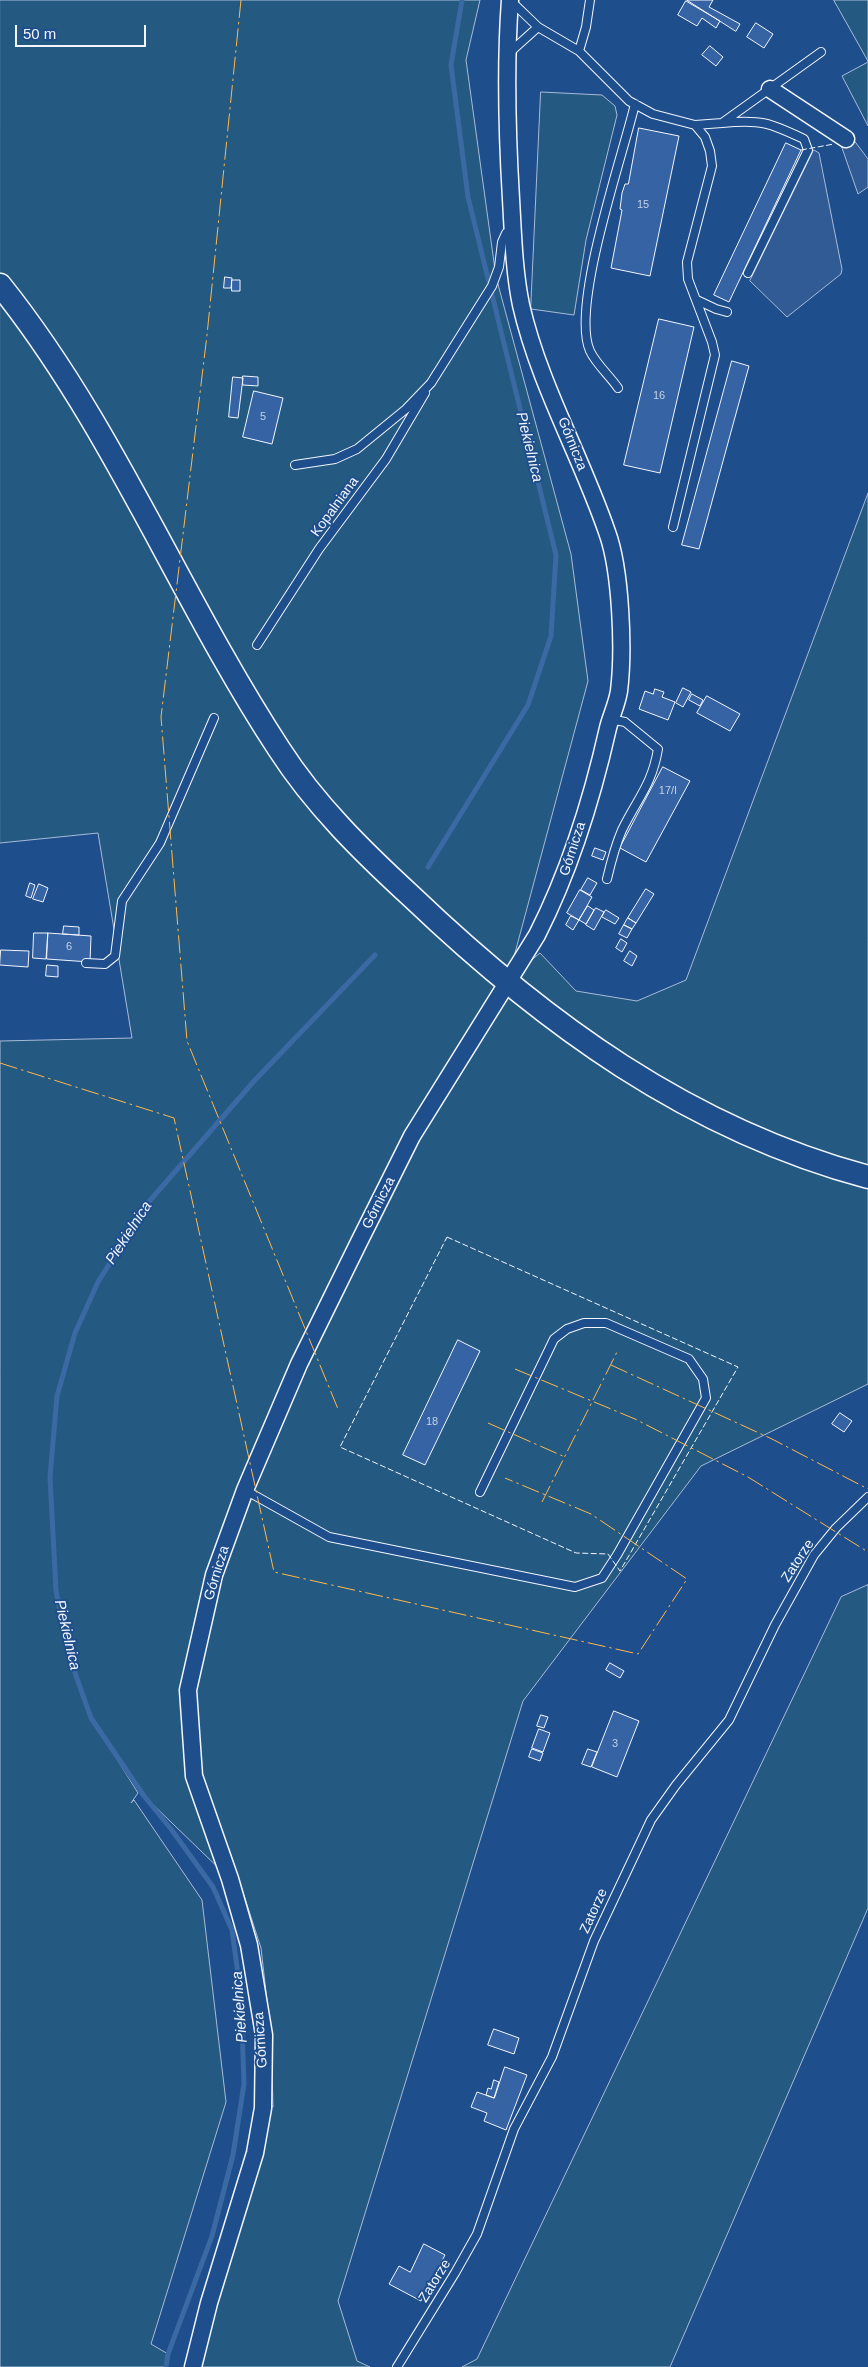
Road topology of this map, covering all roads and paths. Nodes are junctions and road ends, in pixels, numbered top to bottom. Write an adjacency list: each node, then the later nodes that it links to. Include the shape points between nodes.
1 (510, 0): 3 (lane, Górnicza); 6 (street, Górnicza)
2 (590, 0): 4 (lane)
3 (538, 27): 4 (lane, Górnicza); 6 (lane)
4 (579, 51): 8 (lane, Górnicza)
5 (821, 52): 7 (lane)
6 (506, 56): 12 (street, Górnicza)
7 (770, 89): 9 (lane); 11 (street)
8 (634, 104): 10 (lane, Górnicza, via 653,114); 18 (lane, via 591,270 586,310 590,351)
9 (722, 123): 10 (lane); 13 (lane, via 768,122 804,139 807,144 808,150)
10 (696, 126): 15 (lane, via 705,137 712,166 687,262 688,279)
11 (846, 139)
12 (513, 232): 17 (lane, Kopalniana, via 506,233 502,242 499,267 492,286); 23 (street, Górnicza, via 527,327 608,534 616,565 621,648 618,693)
13 (748, 273)
14 (0, 285): 26 (main road, via 45,345 87,412 237,682 280,751 329,814 366,854 452,936)
15 (697, 300): 16 (lane); 20 (lane, via 715,355)
16 (728, 312)
17 (432, 383): 19 (lane, Kopalniana, via 357,449 335,459); 21 (lane, Kopalniana, via 386,459 319,549)
18 (618, 388)
19 (295, 465)
20 (673, 527)
21 (257, 644)
22 (214, 718): 25 (lane, via 160,843 122,901 115,956 105,964)
23 (610, 719): 24 (lane, via 625,722 658,749 654,771 622,830); 26 (street, Górnicza, via 602,756 554,901 537,935)
24 (607, 879)
25 (86, 963)
26 (507, 980): 27 (main road, via 593,1048 667,1095 790,1153); 28 (street, Górnicza, via 412,1136 299,1364)
27 (868, 1177)
28 (245, 1490): 29 (lane, via 329,1537 576,1586 602,1578 617,1555 706,1398 703,1379 689,1359 606,1323 584,1323 567,1330 554,1339); 31 (street, Górnicza, via 214,1575 188,1690 194,1776 249,1945 264,2035 263,2108 255,2153)
29 (480, 1492)
30 (868, 1497): 32 (lane, Zatorze, via 814,1555 779,1617 729,1720 651,1820 594,1941 552,2057 514,2129 477,2234)
31 (193, 2367)
32 (397, 2367)

